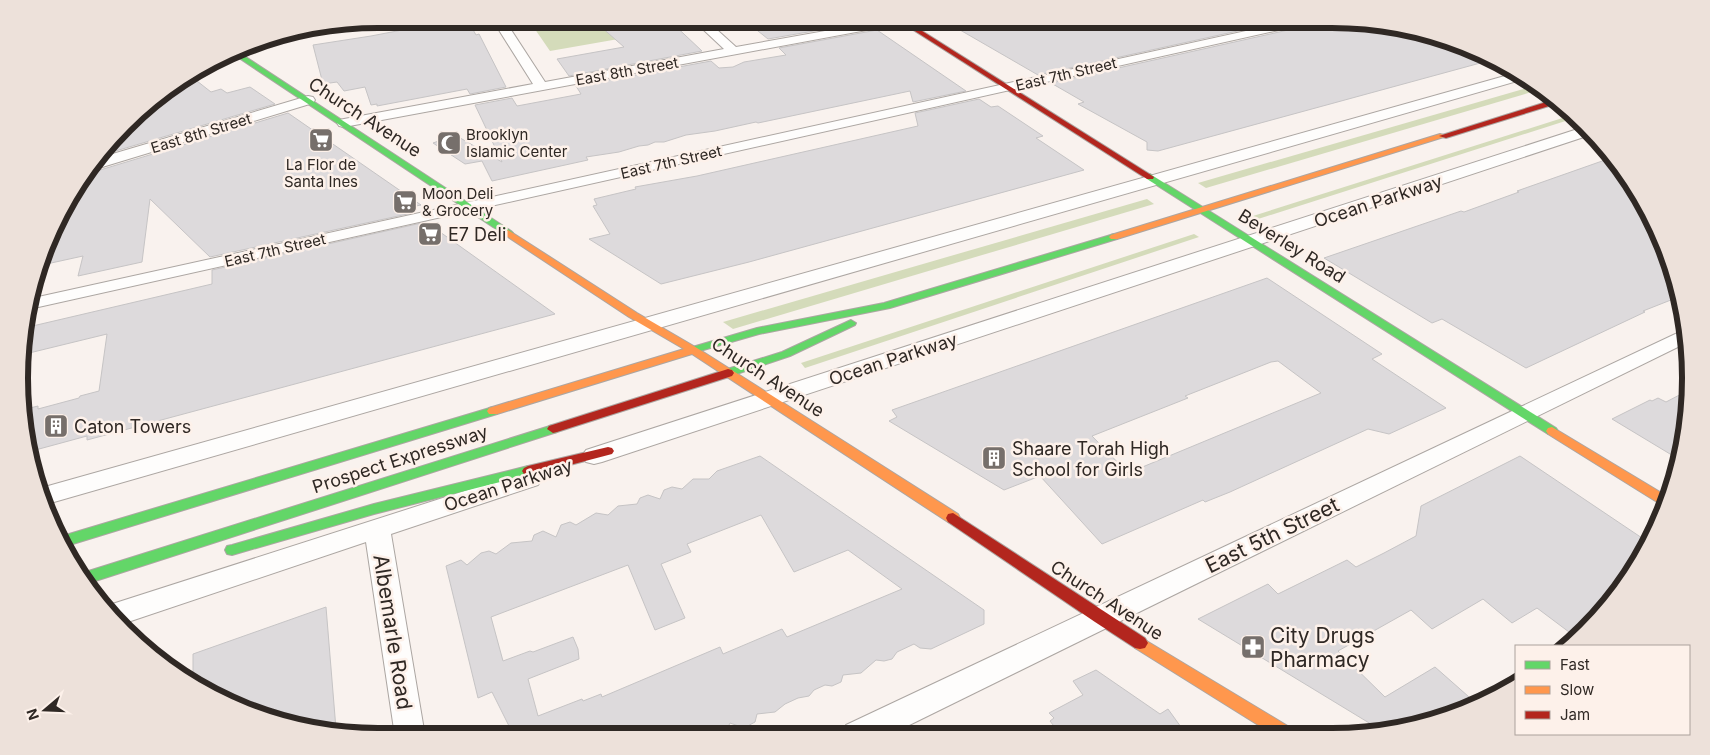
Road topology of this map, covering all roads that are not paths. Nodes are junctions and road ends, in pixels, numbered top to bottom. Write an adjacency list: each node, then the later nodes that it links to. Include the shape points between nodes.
1 (504, 28): 9 (street)
2 (708, 28): 6 (street)
3 (856, 28): 6 (street, East 8th Street)
4 (918, 28): 10 (main road, Beverley Road)
5 (1273, 28): 10 (street, East 7th Street)
6 (733, 51): 9 (street, East 8th Street)
7 (240, 56): 11 (main road, Church Avenue)
8 (1515, 79): 16 (street)
9 (541, 86): 13 (street, East 8th Street)
10 (1007, 87): 16 (main road, Beverley Road); 17 (street, East 7th Street)
11 (308, 100): 13 (main road, Church Avenue); 15 (street, East 8th Street)
12 (1550, 104): 18 (main road)
13 (344, 123): 17 (main road, Church Avenue)
14 (1582, 133): 19 (street, Ocean Parkway)
15 (101, 163)
16 (1155, 180): 18 (main road, Beverley Road); 22 (street)
17 (470, 206): 20 (street, East 7th Street); 22 (main road, Church Avenue)
18 (1201, 210): 19 (main road, Beverley Road); 21 (main road)
19 (1252, 242): 26 (street, Ocean Parkway); 27 (main road, Beverley Road)
20 (35, 303)
21 (886, 306): 24 (main road, via 757,331); 25 (main road, via 786,354)
22 (650, 325): 24 (main road, Church Avenue); 29 (street)
23 (1681, 338): 27 (street, East 5th Street)
24 (693, 350): 25 (main road, Church Avenue); 32 (main road, Prospect Expressway)
25 (728, 372): 26 (main road, Church Avenue); 35 (main road, Prospect Expressway)
26 (770, 399): 28 (street, Ocean Parkway); 38 (main road, Church Avenue, via 927,500)
27 (1526, 413): 30 (main road, Beverley Road); 38 (street, East 5th Street)
28 (608, 451): 31 (street, Ocean Parkway); 33 (main road, via 374,509)
29 (48, 495)
30 (1661, 499)
31 (377, 528): 37 (street, Ocean Parkway); 39 (street, Albemarle Road)
32 (68, 540)
33 (216, 555)
34 (152, 570): 35 (main road)
35 (98, 574): 36 (main road, Prospect Expressway)
36 (89, 577)
37 (119, 613)
38 (1100, 618): 40 (street, East 5th Street); 41 (main road, Church Avenue)
39 (409, 728)
40 (872, 728)
41 (1277, 728)

